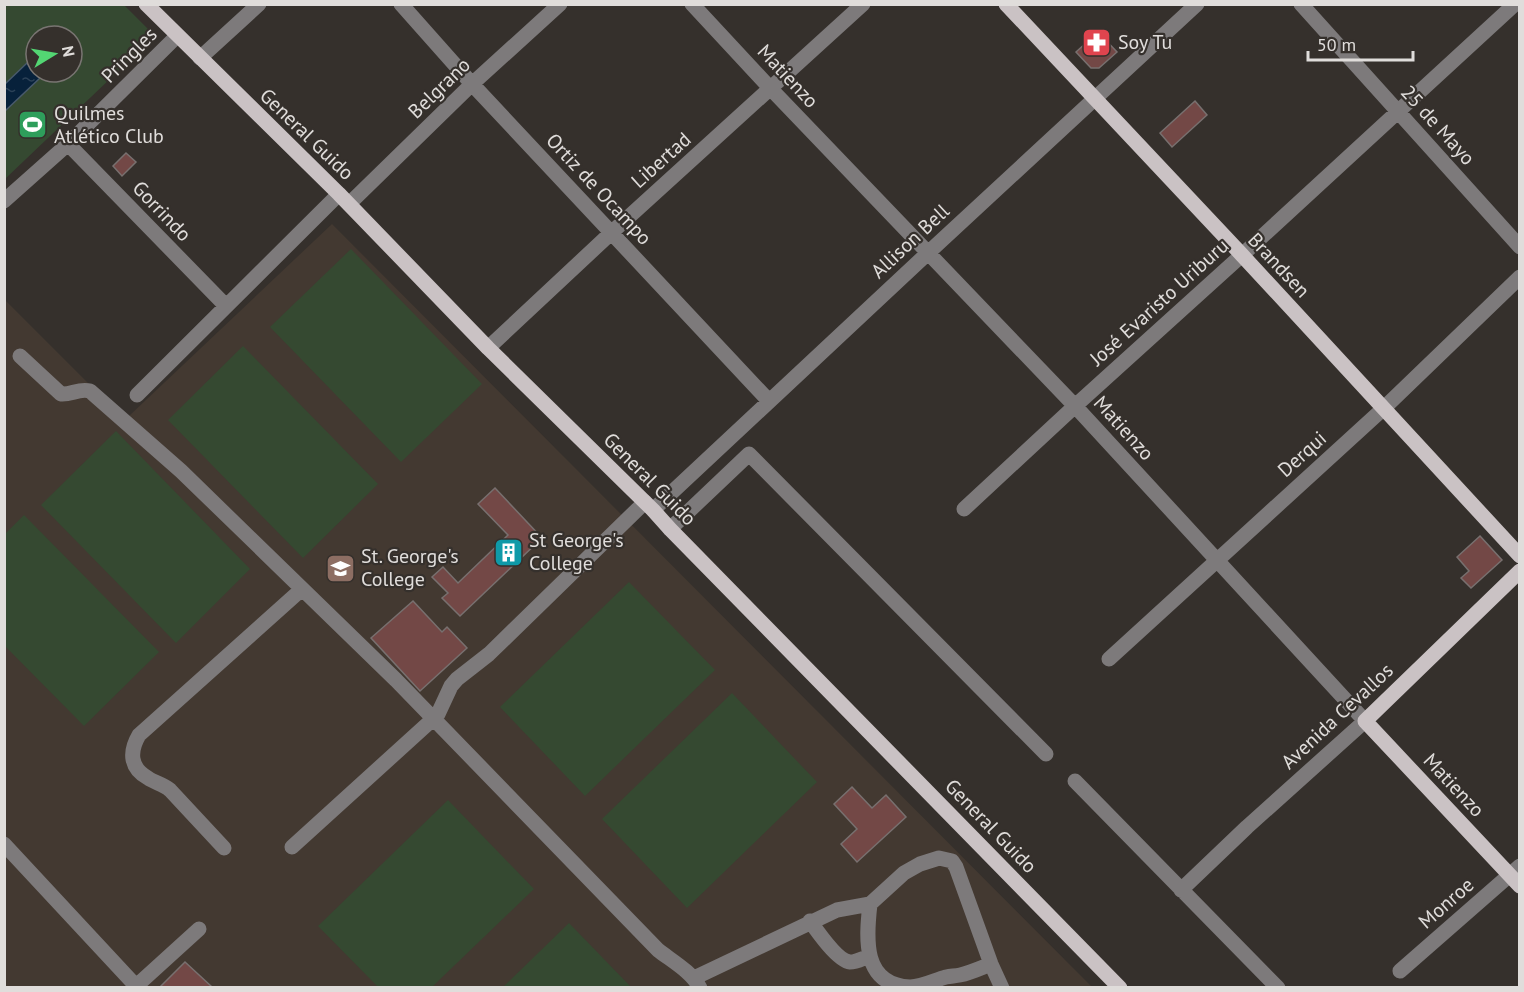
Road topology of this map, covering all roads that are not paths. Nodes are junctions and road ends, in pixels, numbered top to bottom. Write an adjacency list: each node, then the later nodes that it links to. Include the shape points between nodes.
1 (146, 4): 11 (main road, General Guido)
2 (259, 4): 12 (street)
3 (400, 4): 13 (street, Ortiz de Ocampo)
4 (560, 4): 13 (street, Belgrano)
5 (692, 4): 14 (street, Matienzo)
6 (863, 4): 14 (street, Libertad)
7 (1006, 4): 15 (main road, Brandsen)
8 (1197, 4): 15 (street, Allison Bell)
9 (1301, 4): 16 (street, 25 de Mayo)
10 (1515, 4): 16 (street, José Evaristo Uriburu)
11 (177, 36): 12 (main road, General Guido); 17 (street, Pringles)
12 (200, 58): 18 (main road, General Guido)
13 (472, 84): 18 (street, Belgrano); 20 (street, Ortiz de Ocampo)
14 (771, 89): 20 (street, Libertad); 22 (street, Matienzo)
15 (1094, 100): 22 (street, Allison Bell); 23 (main road, Brandsen)
16 (1398, 112): 21 (street, 25 de Mayo); 23 (street, José Evaristo Uriburu)
17 (68, 144): 19 (street, Pringles); 25 (street, Gorrindo)
18 (344, 199): 25 (street, Belgrano); 26 (main road, General Guido)
19 (4, 201)
20 (611, 233): 26 (street, Libertad); 29 (street, Ortiz de Ocampo)
21 (1520, 247)
22 (928, 252): 29 (street, Allison Bell); 30 (street, Matienzo)
23 (1242, 255): 30 (street, José Evaristo Uriburu); 31 (main road, Brandsen)
24 (1520, 277): 31 (street, Derqui)
25 (226, 306): 28 (street, Belgrano)
26 (488, 348): 34 (main road, General Guido)
27 (20, 356): 40 (street, via 61,394 90,391 181,471)
28 (137, 395)
29 (769, 401): 32 (street, Allison Bell)
30 (1075, 406): 35 (street, José Evaristo Uriburu); 38 (street, Matienzo)
31 (1384, 408): 37 (main road, Brandsen); 38 (street, Derqui)
32 (684, 482): 33 (street); 34 (street, Allison Bell)
33 (701, 499): 36 (street); 44 (street, via 749,454)
34 (649, 506): 36 (main road, General Guido); 42 (street, Allison Bell, via 451,686)
35 (964, 509)
36 (670, 529): 60 (main road, General Guido)
37 (1520, 556)
38 (1216, 561): 41 (street, Derqui); 43 (street, Matienzo)
39 (1520, 571): 43 (main road, Avenida Cevallos)
40 (302, 589): 42 (street); 48 (street, via 139,735 133,745 134,764 147,778 170,790)
41 (1109, 659)
42 (433, 719): 47 (street, Allison Bell); 57 (street, via 658,950)
43 (1365, 721): 49 (main road, Matienzo); 50 (street, Avenida Cevallos)
44 (1046, 754)
45 (1075, 782): 50 (street)
46 (4, 844): 58 (street)
47 (292, 847)
48 (224, 848)
49 (1516, 876): 56 (street, Monroe)
50 (1181, 890): 61 (street)
51 (870, 904): 52 (street, via 837,910); 54 (street); 55 (street, via 920,864 939,858 952,861)
52 (810, 921): 54 (street, via 842,959 855,962); 57 (street)
53 (199, 929): 58 (street)
54 (869, 956): 55 (street, via 885,980 911,987)
55 (991, 964): 59 (street)
56 (1400, 971)
57 (697, 983)
58 (135, 987)
59 (1002, 987)
60 (1120, 987)
61 (1278, 987)

